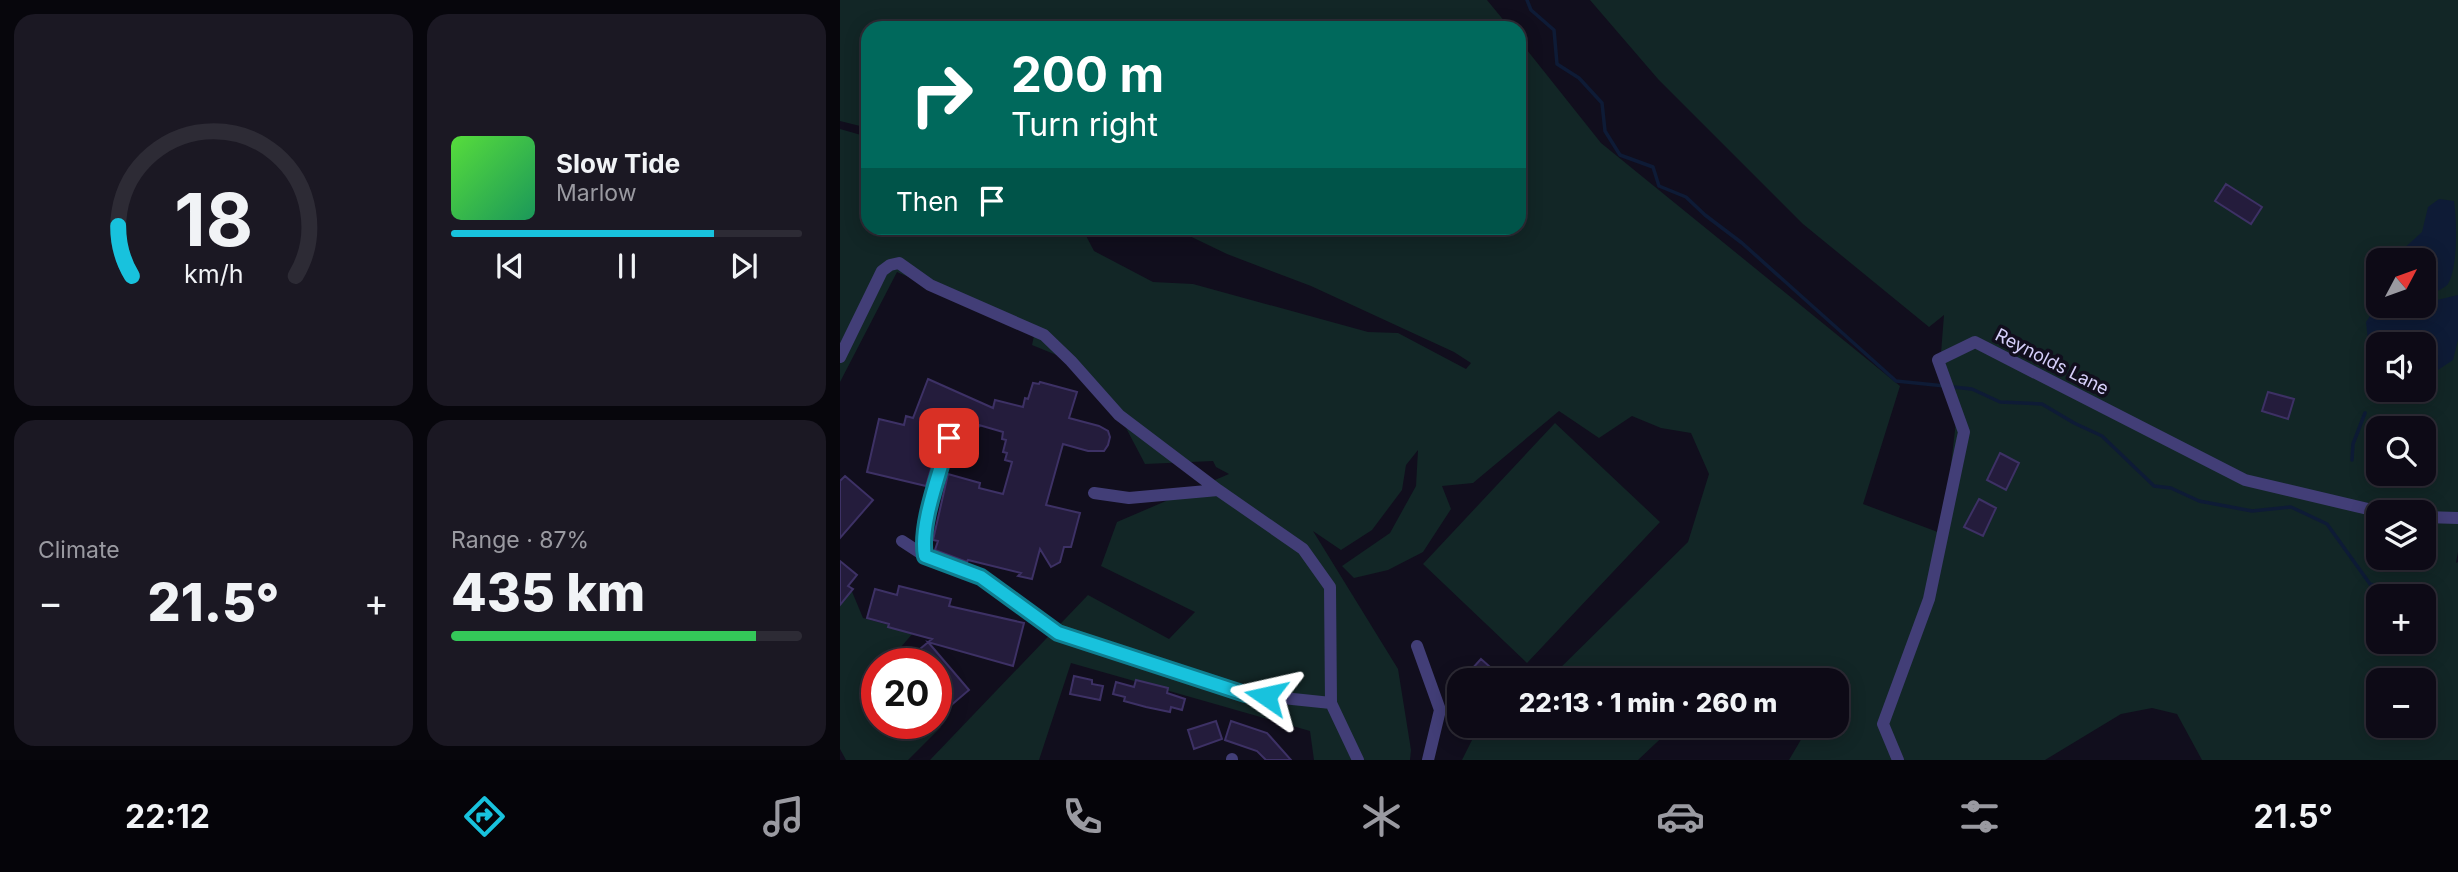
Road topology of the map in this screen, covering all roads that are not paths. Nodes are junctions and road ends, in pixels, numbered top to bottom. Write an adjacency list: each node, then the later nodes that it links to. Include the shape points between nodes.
1 (840, 357): 3 (street, via 882,271 899,263 930,285 1044,335 1119,415)
2 (949, 438): 9 (street, via 922,541)
3 (1218, 490): 4 (street, via 1129,498); 11 (street, via 1303,549 1330,587)
4 (1094, 493)
5 (2366, 509): 14 (street, Reynolds Lane, via 2245,480 1975,342 1938,360 1964,432 1929,599 1883,724)
6 (2436, 517): 7 (street)
7 (2458, 518)
8 (902, 541): 9 (street)
9 (925, 556): 11 (street, via 981,577 1058,633 1245,694)
10 (1417, 646): 13 (street, via 1440,710)
11 (1331, 703): 12 (street)
12 (1358, 760)
13 (1428, 760)
14 (1898, 760)

